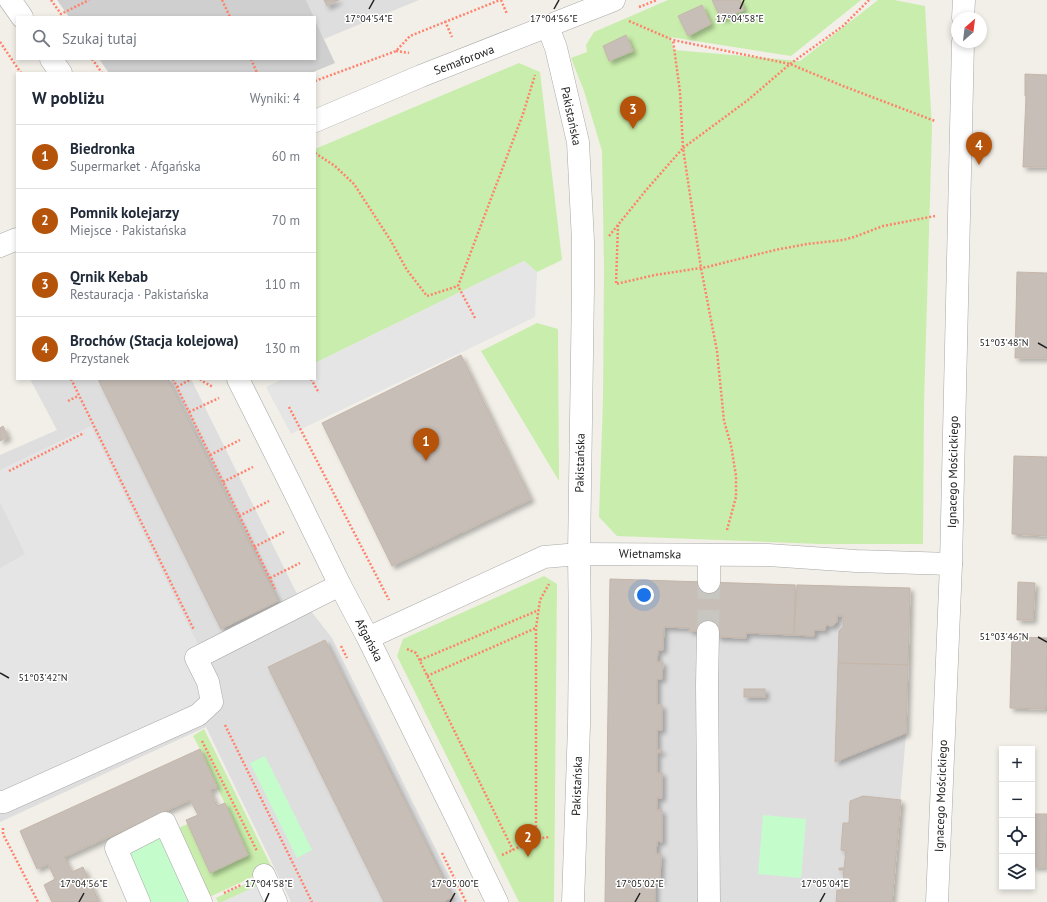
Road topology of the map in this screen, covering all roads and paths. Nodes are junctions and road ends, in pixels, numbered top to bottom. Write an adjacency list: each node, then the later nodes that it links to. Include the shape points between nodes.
1 (10, 0): 10 (street)
2 (51, 0): 11 (path)
3 (89, 0): 11 (path)
4 (222, 0): 12 (path)
5 (500, 0): 13 (path); 15 (path)
6 (614, 0): 16 (street, Semaforowa)
7 (869, 0): 24 (path, via 843,26)
8 (964, 0): 9 (street)
9 (963, 12)
10 (21, 16)
11 (62, 16)
12 (230, 16)
13 (509, 18)
14 (624, 19): 18 (path)
15 (445, 22): 17 (path); 30 (path, via 410,36 396,51)
16 (548, 27): 31 (street, Semaforowa, via 421,76); 38 (street, Pakistańska, via 556,48 578,142)
17 (453, 39)
18 (673, 40): 24 (path); 33 (path, via 680,92)
19 (0, 42): 26 (path)
20 (963, 48): 32 (street, Ignacego Mościckiego)
21 (52, 60): 27 (street)
22 (93, 60): 28 (path)
23 (251, 60): 29 (path)
24 (790, 64): 32 (path, via 939,123); 33 (path, via 748,100)
25 (536, 71): 41 (path, via 520,121)
26 (19, 72)
27 (60, 72)
28 (101, 72)
29 (257, 72)
30 (316, 81)
31 (316, 121)
32 (961, 127): 70 (street, Ignacego Mościckiego)
33 (683, 148): 36 (path); 40 (path)
34 (316, 154): 41 (path, via 335,166 354,184 407,270 427,296)
35 (937, 215): 40 (path, via 883,226 843,240 775,250)
36 (618, 224): 38 (path, via 605,240); 40 (path, via 616,284)
37 (16, 239): 39 (street)
38 (583, 241): 67 (street, Pakistańska)
39 (0, 246)
40 (701, 268): 68 (path, via 716,352 724,421 736,476 736,497 725,539)
41 (458, 286): 42 (path)
42 (475, 318)
43 (71, 380): 52 (path)
44 (174, 380): 49 (path)
45 (189, 380): 49 (path)
46 (201, 380): 50 (path)
47 (238, 380): 74 (street, Afgańska)
48 (312, 380): 51 (path)
49 (177, 387): 56 (path)
50 (213, 387)
51 (319, 393)
52 (78, 396): 54 (path); 82 (path)
53 (219, 398): 56 (path)
54 (68, 401)
55 (289, 407): 75 (path)
56 (189, 412): 59 (path)
57 (84, 433): 61 (path)
58 (240, 440): 59 (path)
59 (210, 455): 62 (path)
60 (253, 467): 62 (path)
61 (9, 471)
62 (223, 482): 64 (path)
63 (269, 501): 64 (path)
64 (239, 516): 66 (path)
65 (284, 532): 66 (path)
66 (254, 546): 71 (path)
67 (579, 554): 68 (street, Wietnamska); 78 (street, Wietnamska, via 544,557); 89 (street, Pakistańska, via 580,725)
68 (717, 555): 70 (street, Wietnamska); 73 (street)
69 (300, 563): 71 (path)
70 (951, 564): 105 (street, Ignacego Mościckiego)
71 (270, 578): 77 (path)
72 (551, 580): 76 (path, via 540,600)
73 (709, 582)
74 (340, 585): 77 (street); 81 (street, Afgańska)
75 (383, 588)
76 (539, 610): 79 (path); 83 (path)
77 (286, 612): 82 (street)
78 (392, 628): 81 (street, Wietnamska); 83 (path, via 400,646 416,653)
79 (536, 628): 84 (path); 90 (path)
80 (708, 632): 104 (street)
81 (368, 638): 93 (street, Afgańska)
82 (206, 653): 85 (street, via 196,658 208,682)
83 (420, 660): 84 (path)
84 (428, 676): 91 (path)
85 (212, 702): 87 (street, via 198,715); 101 (path)
86 (201, 740): 92 (path)
87 (0, 802)
88 (3, 824): 97 (path, via 3,834)
89 (575, 835): 90 (path); 103 (street, Pakistańska)
90 (536, 838): 91 (path)
91 (513, 850): 93 (path)
92 (257, 852)
93 (480, 865): 95 (path); 102 (street, Afgańska)
94 (264, 875): 96 (path); 100 (street)
95 (453, 876)
96 (222, 894)
97 (38, 902)
98 (139, 902): 99 (street, via 116,848 165,823)
99 (201, 902)
100 (276, 902)
101 (312, 902)
102 (497, 902)
103 (573, 902)
104 (709, 902)
105 (937, 902)

